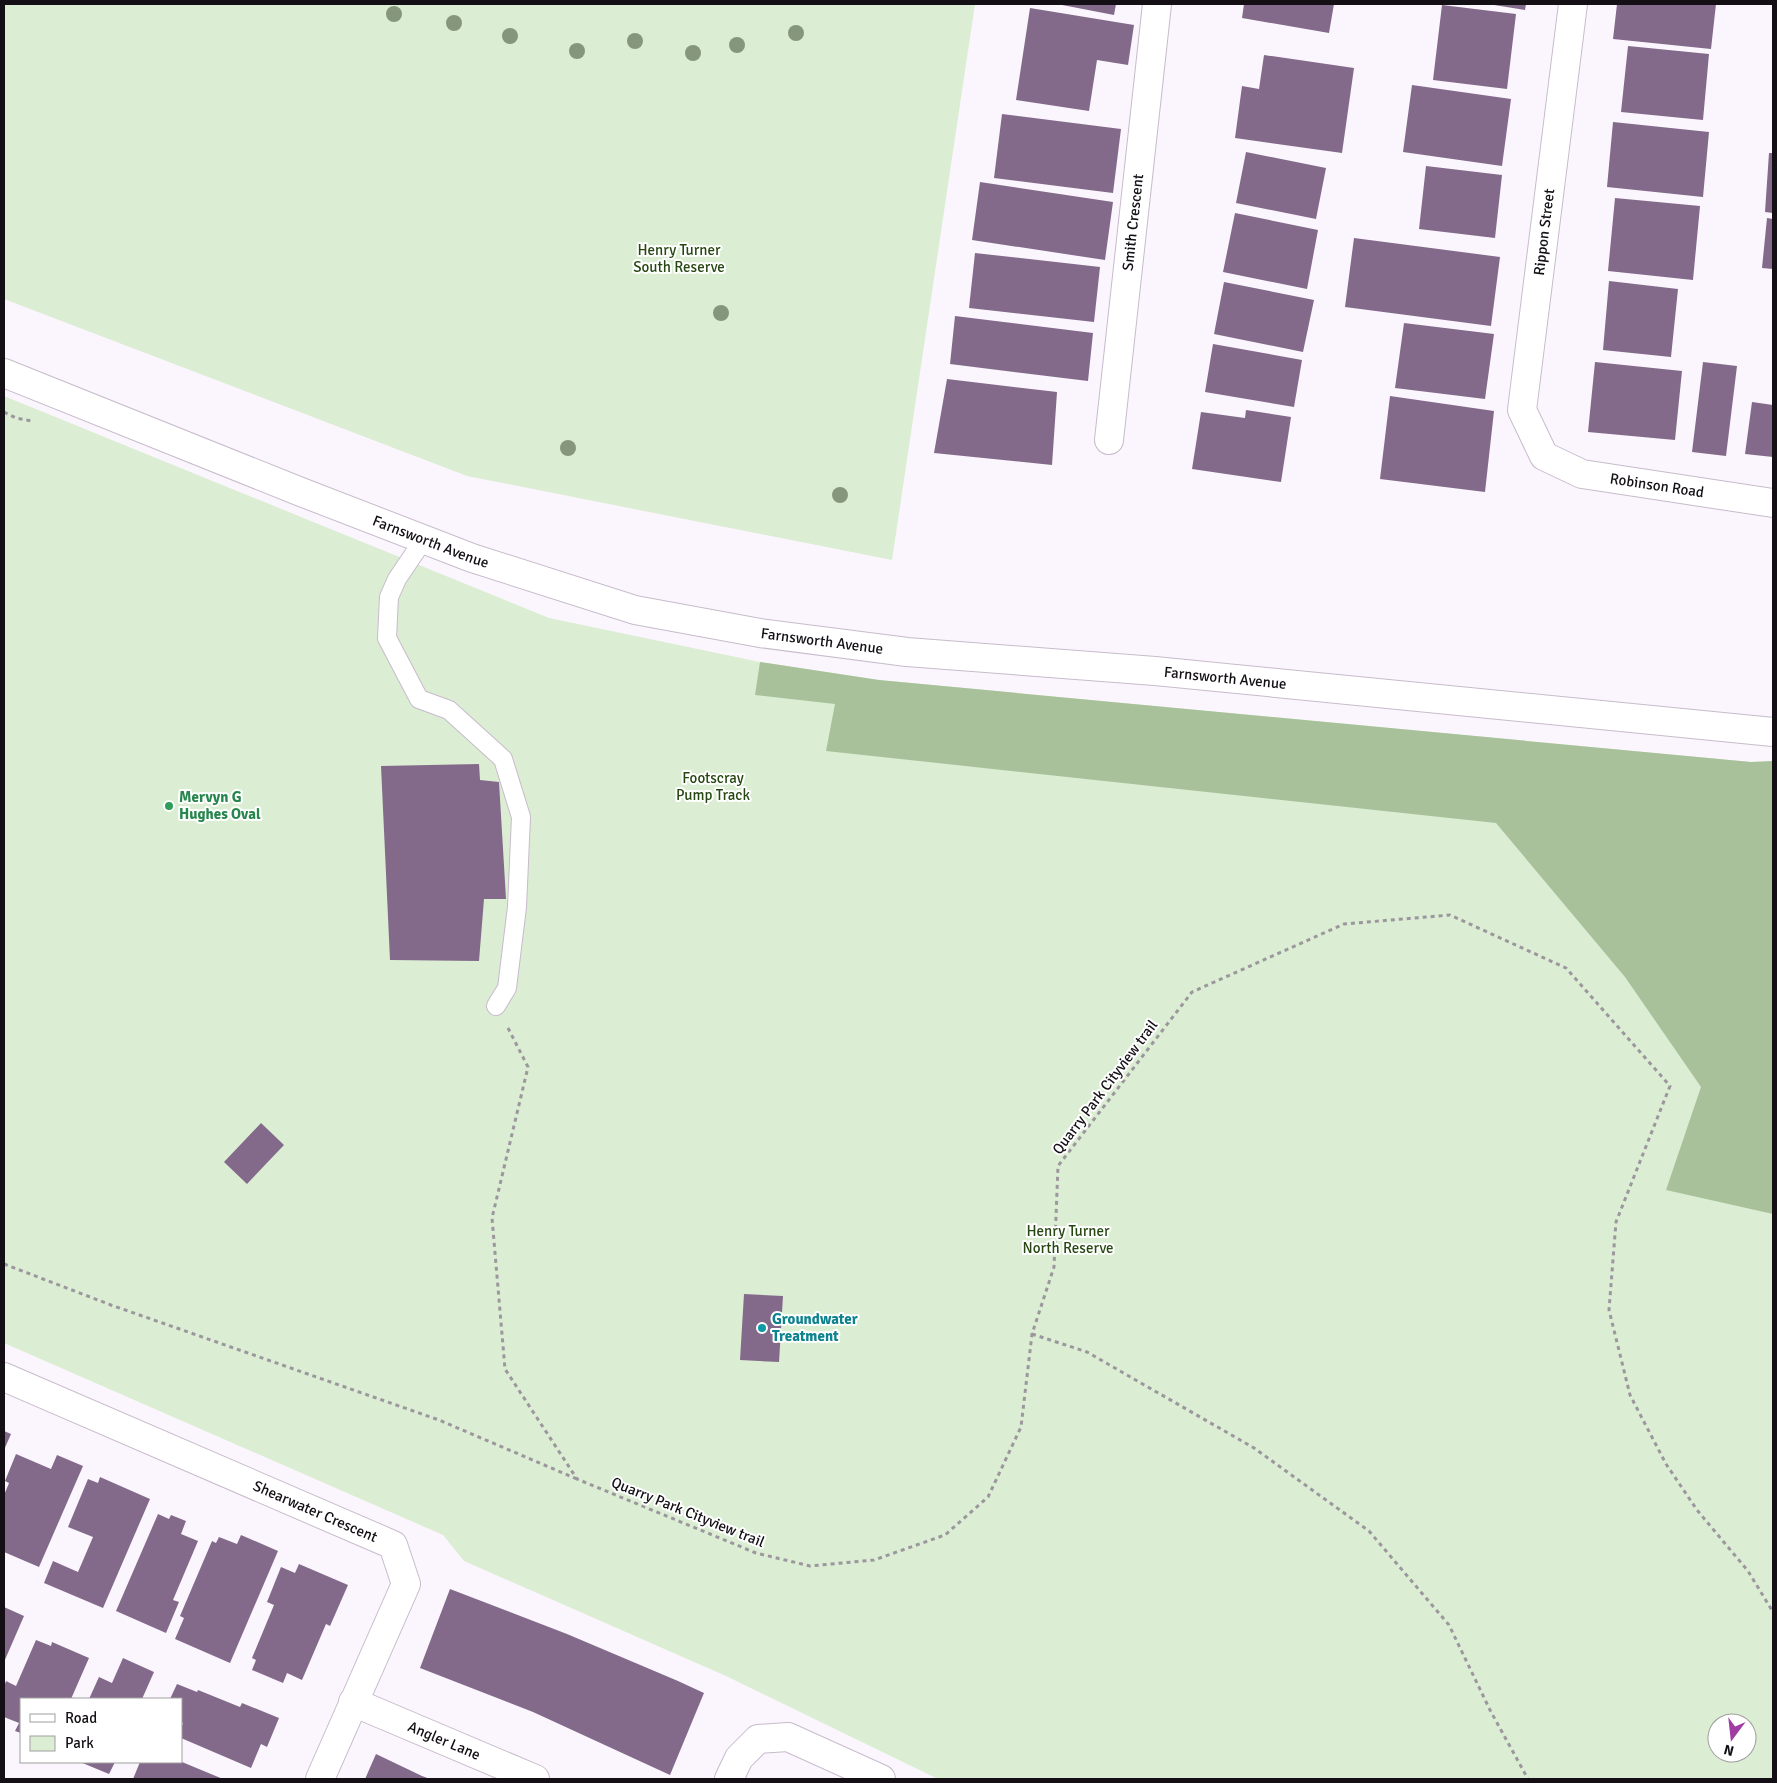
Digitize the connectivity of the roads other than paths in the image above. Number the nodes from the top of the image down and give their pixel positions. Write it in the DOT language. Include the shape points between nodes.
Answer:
graph roads {
  1 [pos="1157,4"];
  2 [pos="1573,4"];
  3 [pos="4,373"];
  4 [pos="1109,440"];
  5 [pos="1544,456"];
  6 [pos="1773,503"];
  7 [pos="424,539"];
  8 [pos="1773,720"];
  9 [pos="1681,722"];
  10 [pos="1773,732"];
  11 [pos="496,1006"];
  12 [pos="4,1377"];
  13 [pos="354,1702"];
  14 [pos="320,1779"];
  15 [pos="535,1779"];
  16 [pos="729,1779"];
  17 [pos="881,1779"];
  1 -- 4 [label="street, Smith Crescent"];
  2 -- 5 [label="street, Rippon Street" via="1522,410"];
  3 -- 7 [label="street, Farnsworth Avenue"];
  5 -- 6 [label="street, Robinson Road" via="1582,474"];
  7 -- 9 [label="street, Farnsworth Avenue" via="472,558 636,610 760,634 907,652 1154,671"];
  7 -- 11 [label="lane" via="389,597 387,638 419,699 449,710 503,759 521,817 517,907 507,988"];
  8 -- 9 [label="street, Farnsworth Avenue"];
  9 -- 10 [label="street, Farnsworth Avenue"];
  12 -- 13 [label="street, Shearwater Crescent" via="393,1545 406,1584"];
  13 -- 14 [label="street, Shearwater Crescent"];
  13 -- 15 [label="street, Angler Lane"];
  16 -- 17 [label="street" via="739,1758 758,1739 788,1737"];
}
